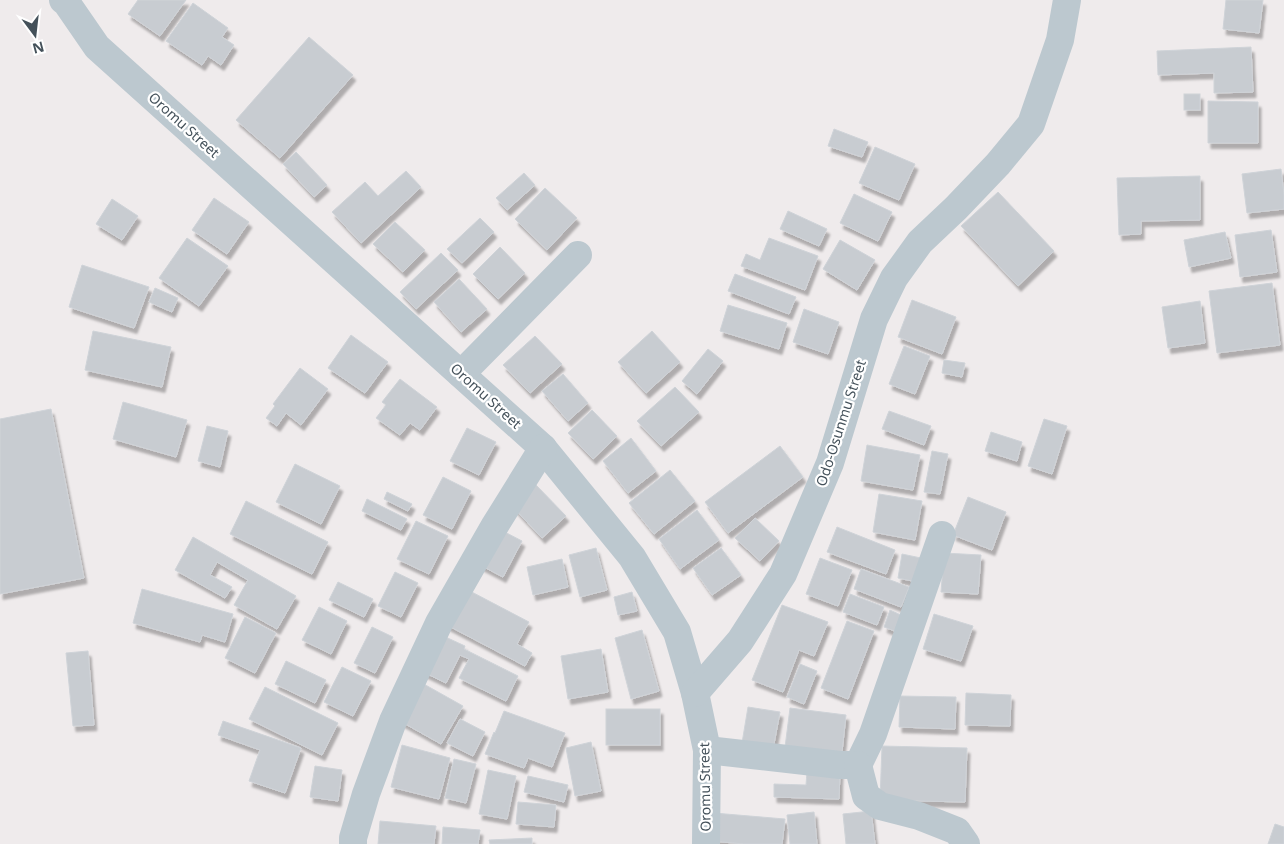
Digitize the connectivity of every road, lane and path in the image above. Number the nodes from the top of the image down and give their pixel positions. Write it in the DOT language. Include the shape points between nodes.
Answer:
graph roads {
  1 [pos="1067,0"];
  2 [pos="64,1"];
  3 [pos="578,255"];
  4 [pos="461,374"];
  5 [pos="543,448"];
  6 [pos="942,535"];
  7 [pos="695,693"];
  8 [pos="707,750"];
  9 [pos="858,765"];
  10 [pos="353,844"];
  11 [pos="706,844"];
  12 [pos="966,844"];
  1 -- 7 [label="street, Odo-Osunmu Street" via="1060,40 1031,124 998,164 920,242 894,278 874,319 830,463 783,574 740,641"];
  2 -- 4 [label="street, Oromu Street" via="97,47"];
  3 -- 4 [label="street"];
  4 -- 5 [label="street, Oromu Street"];
  5 -- 7 [label="street, Oromu Street" via="632,557 677,632"];
  5 -- 10 [label="street" via="439,623 393,721 366,794"];
  6 -- 9 [label="street" via="873,734"];
  7 -- 8 [label="street, Oromu Street"];
  8 -- 9 [label="street"];
  8 -- 11 [label="street, Oromu Street"];
  9 -- 12 [label="street" via="866,796 880,806 919,816 957,832"];
}
